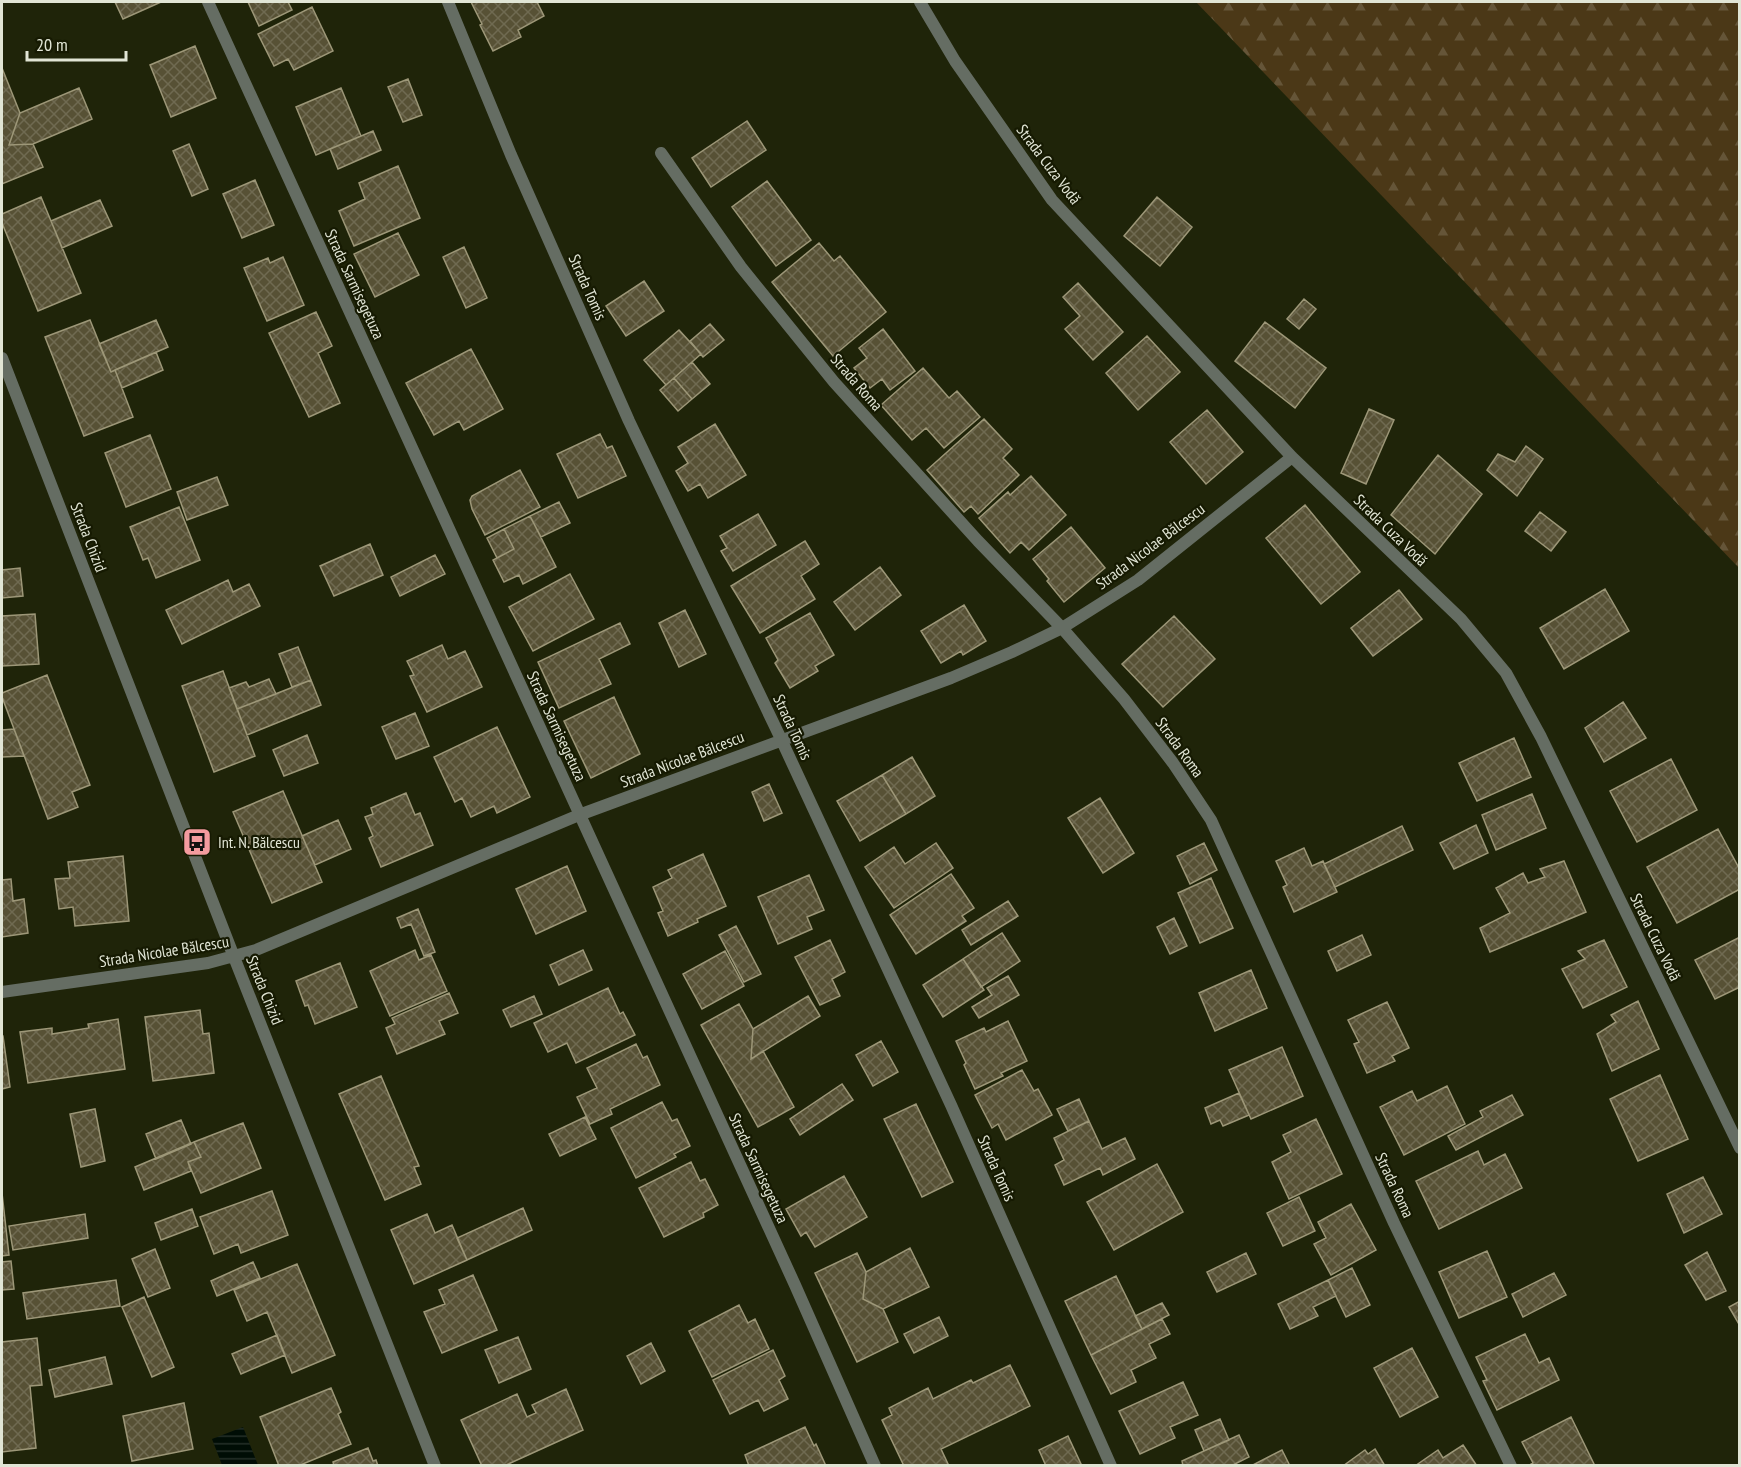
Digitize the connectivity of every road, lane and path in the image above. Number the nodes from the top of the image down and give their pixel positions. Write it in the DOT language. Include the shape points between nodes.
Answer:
graph roads {
  1 [pos="208,2"];
  2 [pos="448,2"];
  3 [pos="920,2"];
  4 [pos="661,153"];
  5 [pos="2,357"];
  6 [pos="1292,457"];
  7 [pos="1062,628"];
  8 [pos="781,739"];
  9 [pos="579,815"];
  10 [pos="234,957"];
  11 [pos="2,992"];
  12 [pos="1740,1148"];
  13 [pos="435,1466"];
  14 [pos="875,1466"];
  15 [pos="1111,1466"];
  16 [pos="1511,1466"];
  1 -- 9 [label="street, Strada Sarmisegetuza"];
  2 -- 8 [label="street, Strada Tomis" via="629,421"];
  3 -- 6 [label="street, Strada Cuza Vodă" via="955,61 1052,200"];
  4 -- 7 [label="street, Strada Roma" via="741,267 834,382"];
  5 -- 10 [label="street, Strada Chizid"];
  6 -- 7 [label="street, Strada Nicolae Bălcescu" via="1138,580"];
  6 -- 12 [label="street, Strada Cuza Vodă" via="1461,619 1506,673 1541,737"];
  7 -- 8 [label="street, Strada Nicolae Bălcescu" via="951,678"];
  7 -- 16 [label="street, Strada Roma" via="1131,708 1211,820 1394,1223"];
  8 -- 9 [label="street, Strada Nicolae Bălcescu"];
  8 -- 15 [label="street, Strada Tomis" via="951,1105"];
  9 -- 10 [label="street, Strada Nicolae Bălcescu"];
  9 -- 14 [label="street, Strada Sarmisegetuza"];
  10 -- 11 [label="street, Strada Nicolae Bălcescu"];
  10 -- 13 [label="street, Strada Chizid"];
}
